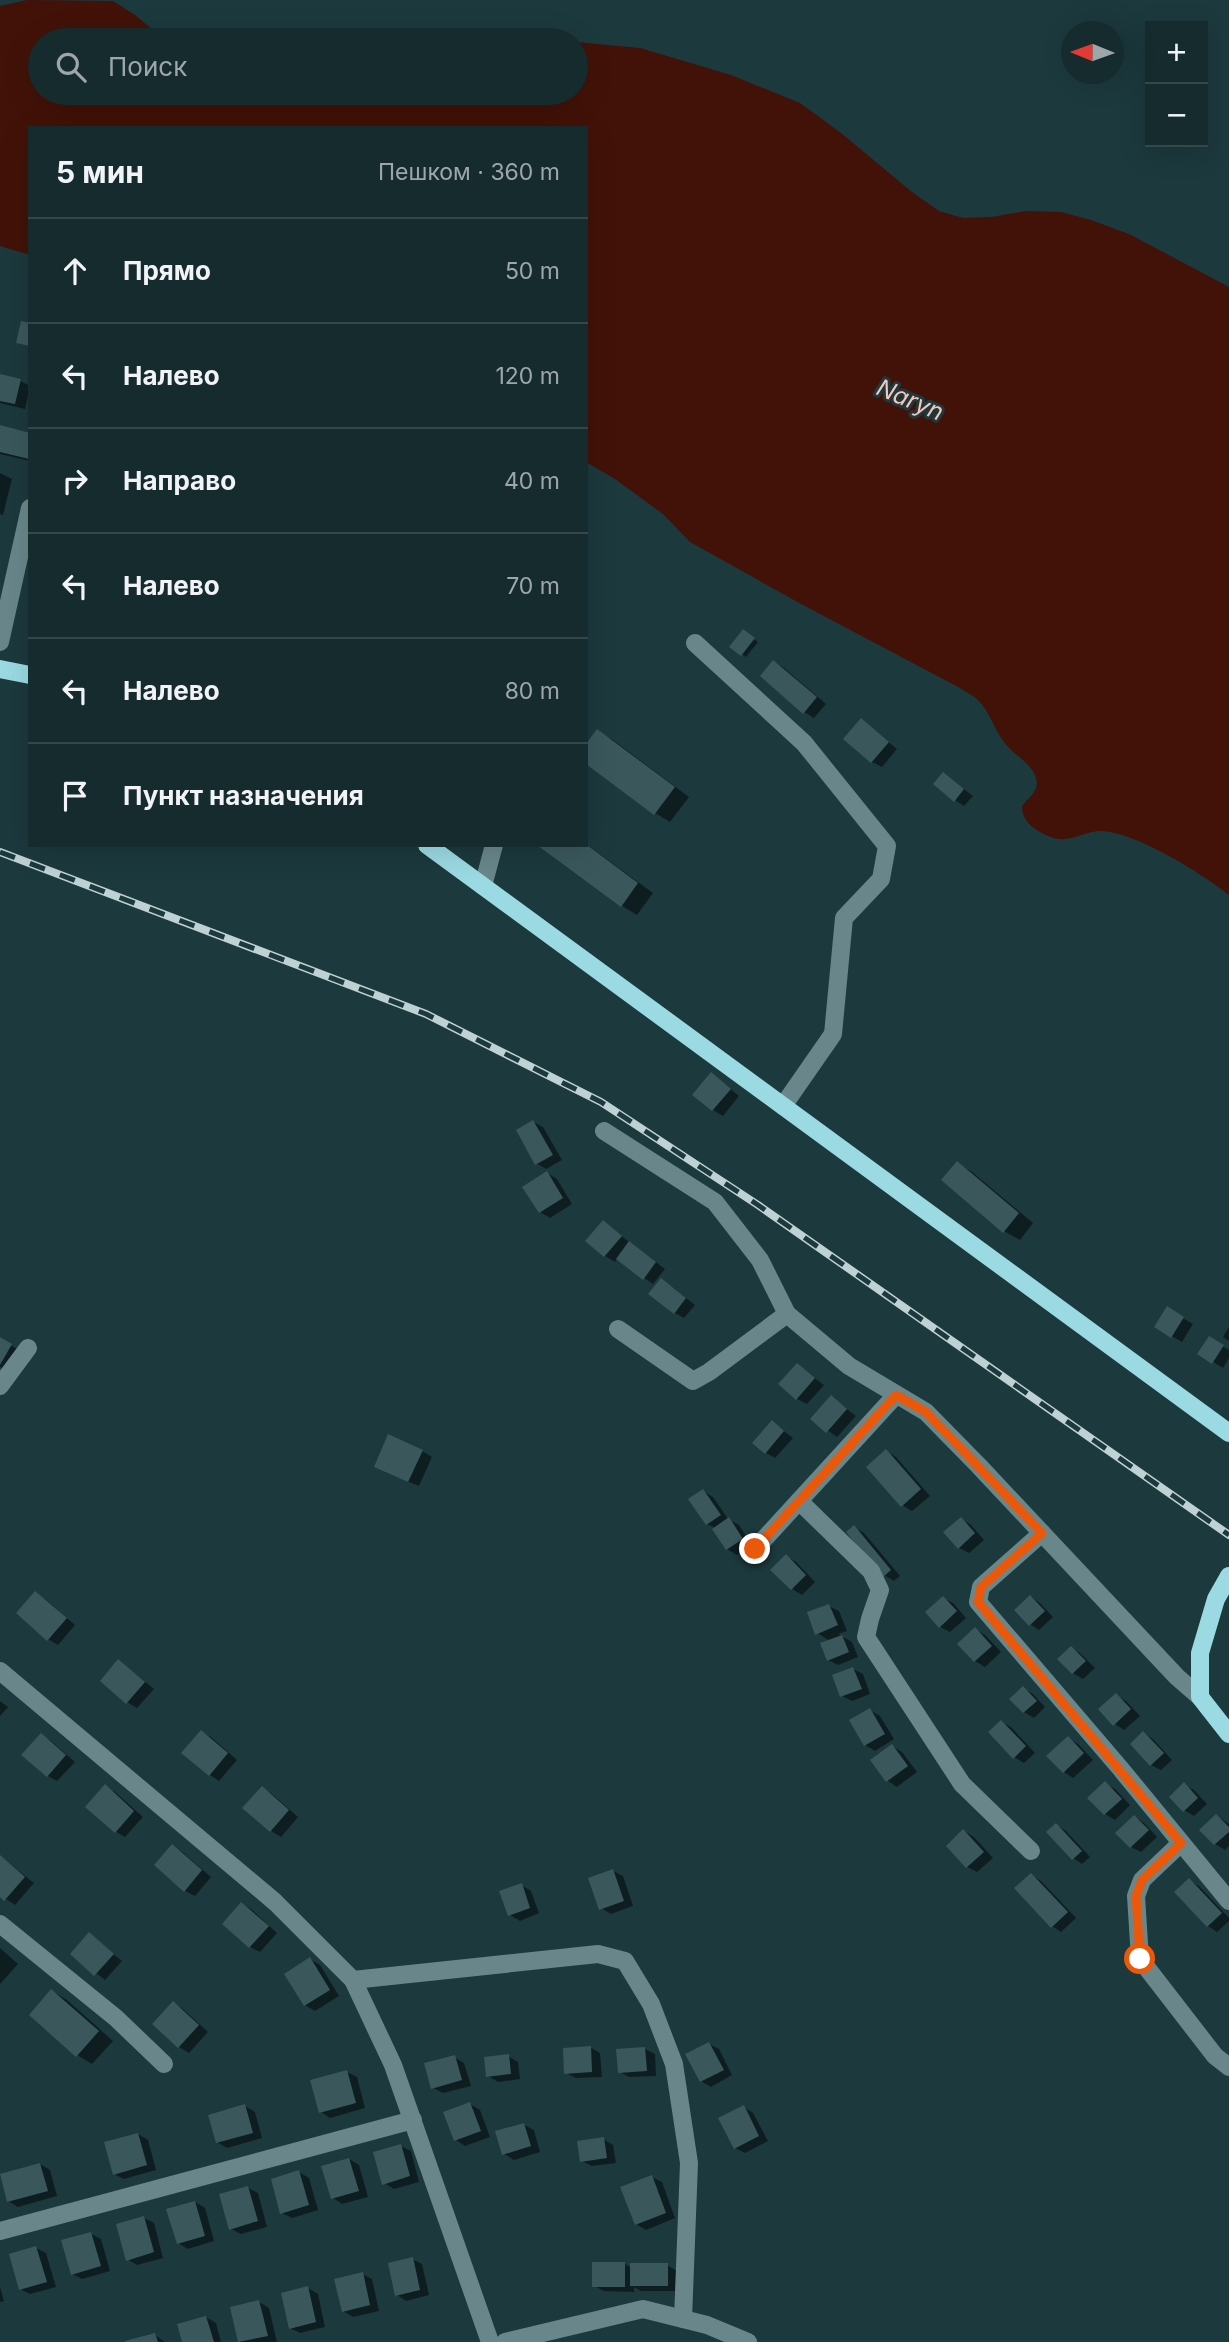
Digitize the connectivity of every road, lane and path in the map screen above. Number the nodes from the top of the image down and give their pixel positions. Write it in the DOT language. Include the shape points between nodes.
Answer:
graph roads {
  1 [pos="28,517"];
  2 [pos="0,642"];
  3 [pos="695,643"];
  4 [pos="0,669"];
  5 [pos="28,676"];
  6 [pos="430,847"];
  7 [pos="493,847"];
  8 [pos="483,886"];
  9 [pos="783,1106"];
  10 [pos="604,1131"];
  11 [pos="787,1314"];
  12 [pos="618,1329"];
  13 [pos="28,1348"];
  14 [pos="0,1386"];
  15 [pos="896,1395"];
  16 [pos="1229,1433"];
  17 [pos="799,1501"];
  18 [pos="1042,1533"];
  19 [pos="755,1549"];
  20 [pos="1229,1576"];
  21 [pos="0,1671"];
  22 [pos="1200,1697"];
  23 [pos="1229,1734"];
  24 [pos="1181,1843"];
  25 [pos="1031,1851"];
  26 [pos="1229,1901"];
  27 [pos="0,1924"];
  28 [pos="353,1980"];
  29 [pos="164,2064"];
  30 [pos="1229,2067"];
  31 [pos="412,2120"];
  32 [pos="0,2231"];
  33 [pos="683,2319"];
  34 [pos="490,2342"];
  35 [pos="505,2342"];
  36 [pos="748,2342"];
  1 -- 2 [label="street"];
  3 -- 9 [label="street" via="804,743 887,846 881,879 844,918 833,1034"];
  4 -- 5 [label="main road"];
  6 -- 8 [label="main road"];
  7 -- 8 [label="street"];
  8 -- 9 [label="main road"];
  9 -- 16 [label="main road"];
  10 -- 11 [label="street" via="715,1202 760,1260"];
  11 -- 12 [label="street" via="693,1381"];
  11 -- 15 [label="street" via="849,1366"];
  13 -- 14 [label="street"];
  15 -- 17 [label="street"];
  15 -- 18 [label="street" via="926,1412"];
  17 -- 19 [label="street"];
  17 -- 25 [label="street" via="872,1571 880,1590 866,1637 962,1784"];
  18 -- 22 [label="street"];
  18 -- 24 [label="street" via="981,1587 978,1602"];
  20 -- 22 [label="main road" via="1216,1600 1200,1653"];
  21 -- 28 [label="street" via="275,1902"];
  22 -- 23 [label="main road"];
  24 -- 26 [label="street"];
  24 -- 30 [label="street" via="1142,1880 1136,1896 1140,1959 1215,2056"];
  27 -- 29 [label="street" via="116,2018"];
  28 -- 31 [label="street" via="393,2064"];
  28 -- 33 [label="street" via="598,1954 625,1961 651,2004 674,2064 689,2163"];
  31 -- 32 [label="street"];
  31 -- 34 [label="street"];
  33 -- 35 [label="street" via="643,2309"];
  33 -- 36 [label="street"];
}
